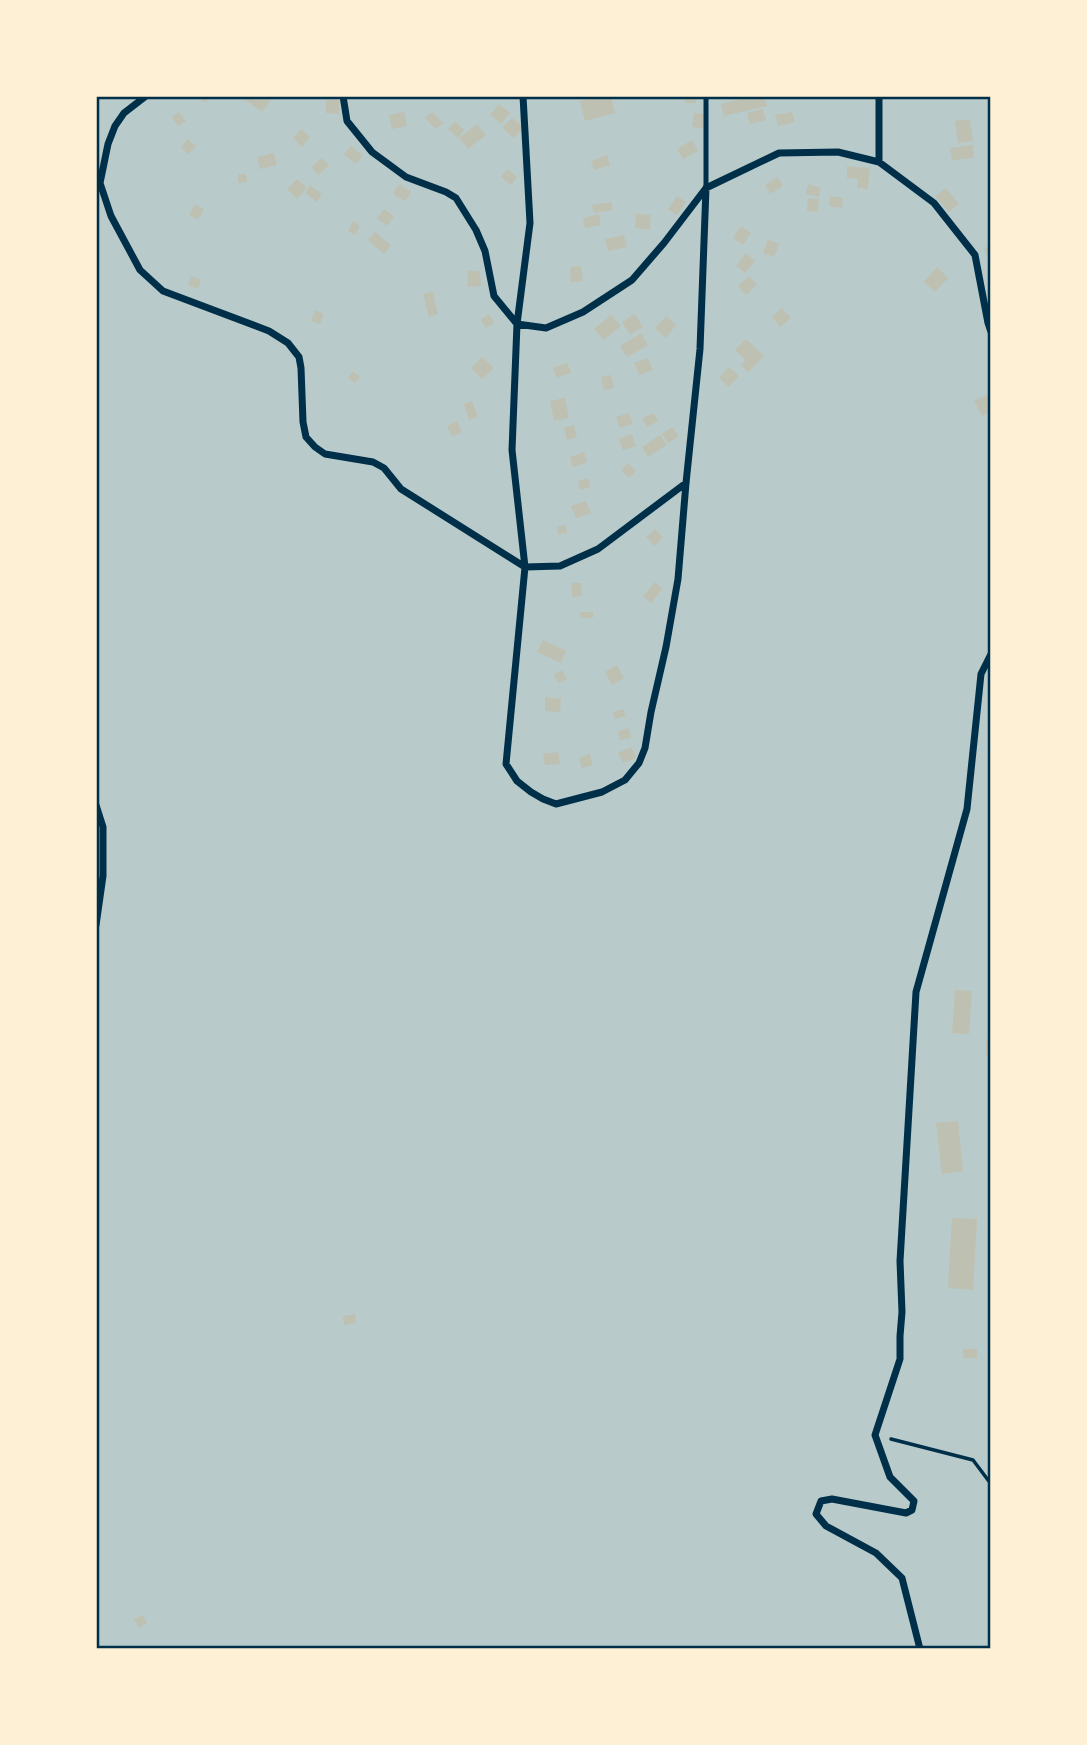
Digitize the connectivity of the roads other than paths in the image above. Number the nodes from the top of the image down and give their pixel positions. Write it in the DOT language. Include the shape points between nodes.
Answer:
graph roads {
  1 [pos="146,96"];
  2 [pos="343,96"];
  3 [pos="523,96"];
  4 [pos="706,96"];
  5 [pos="879,96"];
  6 [pos="879,162"];
  7 [pos="706,188"];
  8 [pos="517,324"];
  9 [pos="991,332"];
  10 [pos="686,483"];
  11 [pos="526,566"];
  12 [pos="991,654"];
  13 [pos="96,805"];
  14 [pos="96,925"];
  15 [pos="920,1649"];
  1 -- 11 [label="street" via="115,126 100,183 111,216 140,270 163,291 269,331 288,343 299,357 303,422 306,437 315,447 325,454 384,468 401,489"];
  2 -- 8 [label="street" via="347,121 372,152 407,177 456,198 485,251 494,296"];
  3 -- 8 [label="street" via="530,223"];
  4 -- 7 [label="lane"];
  5 -- 6 [label="street"];
  6 -- 7 [label="street" via="838,152 779,153"];
  6 -- 9 [label="street" via="934,203 975,255"];
  7 -- 8 [label="street" via="632,280 583,312 546,328"];
  7 -- 10 [label="street" via="700,349"];
  8 -- 11 [label="street" via="512,450"];
  10 -- 11 [label="street" via="598,549 560,566"];
  10 -- 11 [label="street" via="678,579 639,763 625,780 602,792 556,804 517,781 506,764"];
  12 -- 15 [label="street" via="981,674 967,808 916,992 900,1261 900,1359 875,1435 890,1477 914,1501 906,1513 832,1499 821,1501 816,1514 826,1526 876,1553 902,1578"];
  13 -- 14 [label="street" via="103,827"];
}
